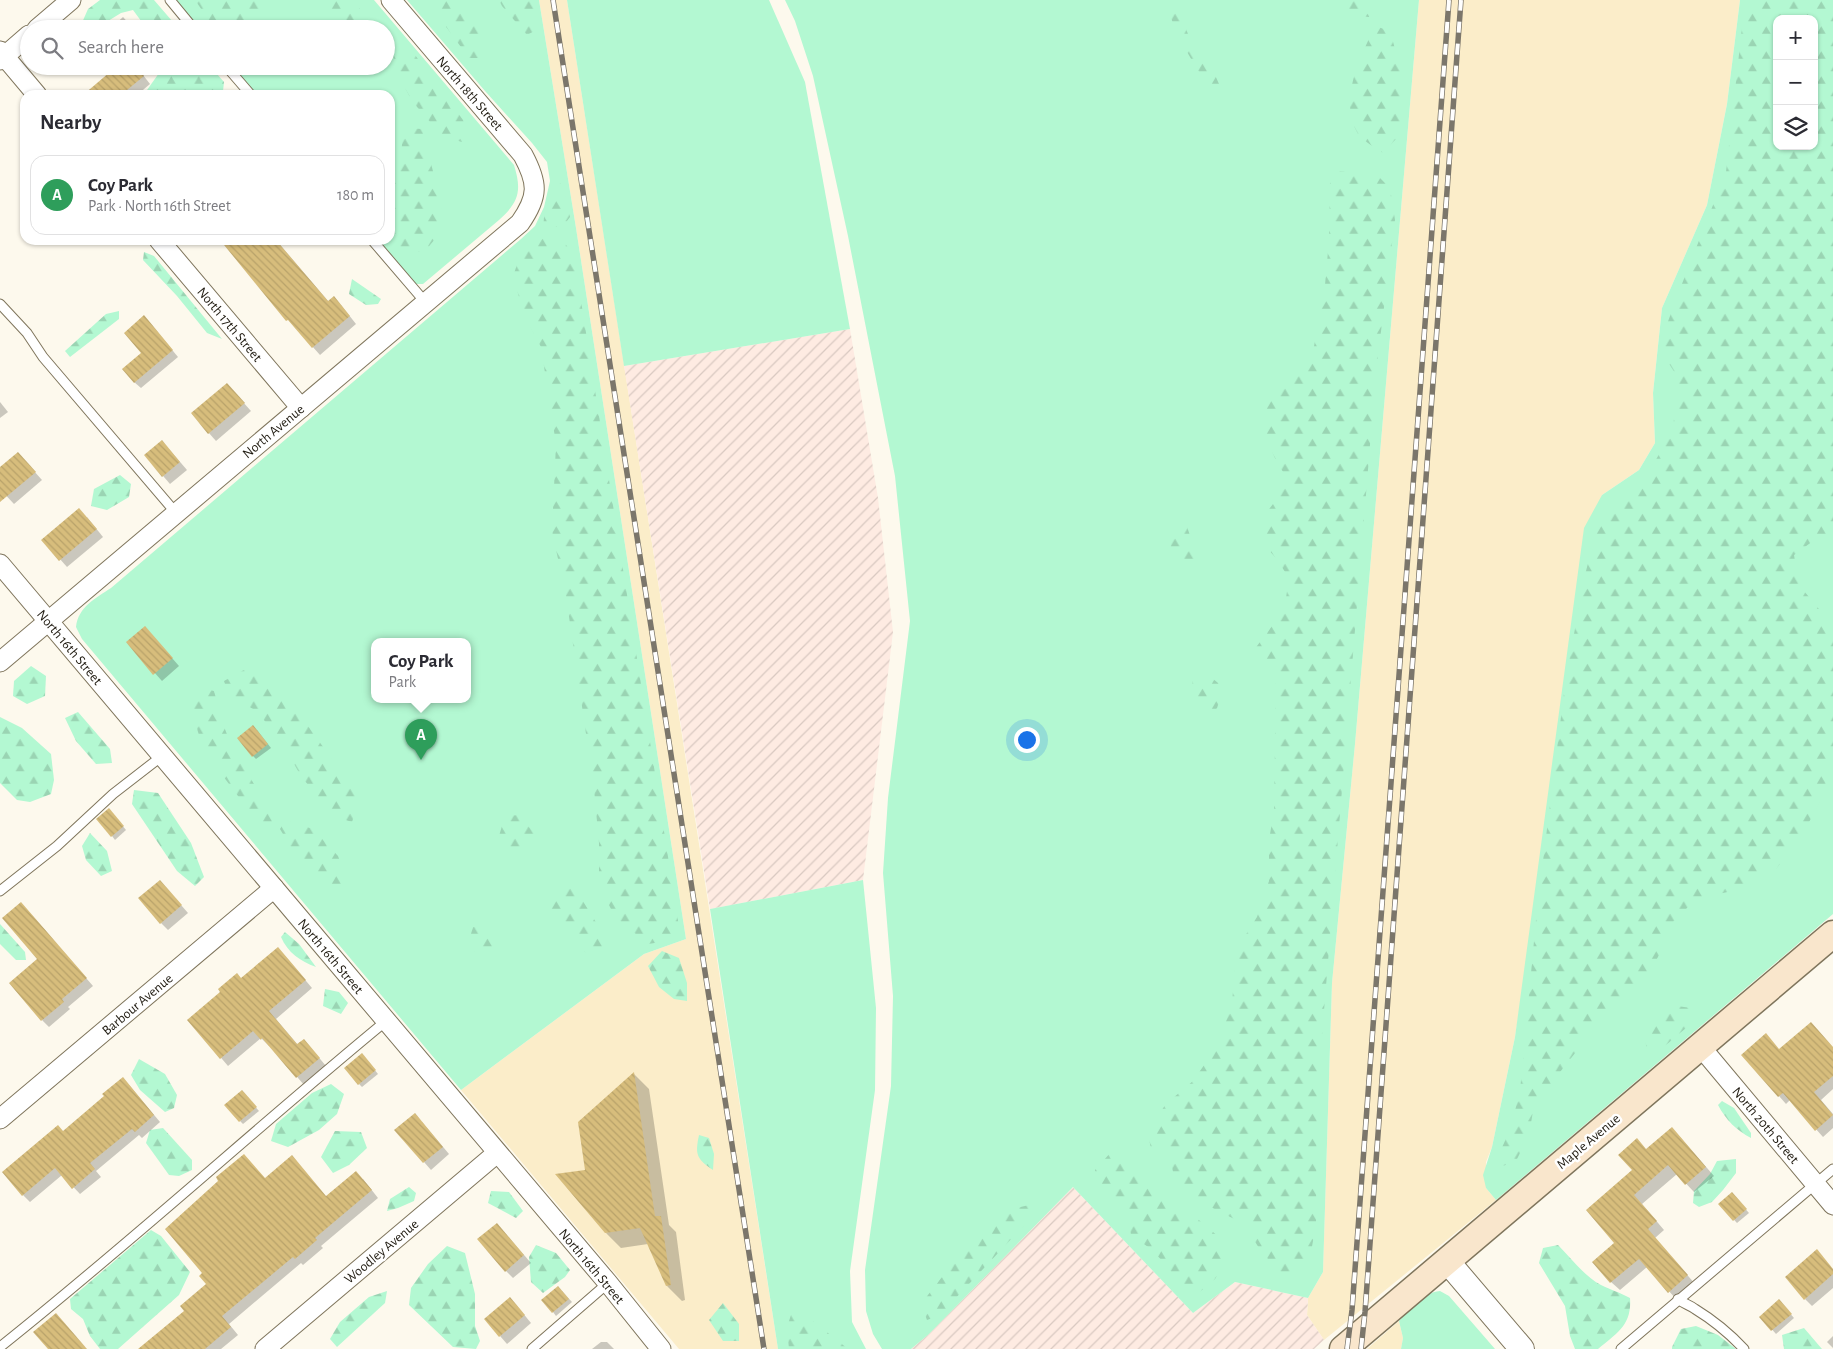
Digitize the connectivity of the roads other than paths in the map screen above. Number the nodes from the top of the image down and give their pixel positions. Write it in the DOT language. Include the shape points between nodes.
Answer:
graph roads {
  1 [pos="71,0"];
  2 [pos="170,0"];
  3 [pos="391,0"];
  4 [pos="48,20"];
  5 [pos="187,20"];
  6 [pos="20,42"];
  7 [pos="1,56"];
  8 [pos="234,75"];
  9 [pos="32,90"];
  10 [pos="247,90"];
  11 [pos="535,192"];
  12 [pos="163,245"];
  13 [pos="376,245"];
  14 [pos="426,303"];
  15 [pos="0,304"];
  16 [pos="301,408"];
  17 [pos="176,513"];
  18 [pos="0,564"];
  19 [pos="48,621"];
  20 [pos="0,662"];
  21 [pos="162,756"];
  22 [pos="274,888"];
  23 [pos="0,891"];
  24 [pos="1833,934"];
  25 [pos="386,1021"];
  26 [pos="1700,1046"];
  27 [pos="0,1119"];
  28 [pos="497,1153"];
  29 [pos="1833,1169"];
  30 [pos="1816,1184"];
  31 [pos="1833,1204"];
  32 [pos="1447,1261"];
  33 [pos="608,1283"];
  34 [pos="1678,1300"];
  35 [pos="0,1346"];
  36 [pos="266,1349"];
  37 [pos="532,1349"];
  38 [pos="661,1349"];
  39 [pos="1343,1349"];
  40 [pos="1522,1349"];
  41 [pos="1621,1349"];
  42 [pos="1744,1349"];
  1 -- 4 [label="street"];
  2 -- 5 [label="lane"];
  3 -- 11 [label="street, North 18th Street" via="523,155 532,172"];
  6 -- 7 [label="street"];
  7 -- 9 [label="street"];
  8 -- 10 [label="lane"];
  11 -- 14 [label="street, North Avenue" via="530,209 520,223"];
  12 -- 16 [label="street, North 17th Street"];
  13 -- 14 [label="lane"];
  14 -- 16 [label="street, North Avenue"];
  15 -- 17 [label="lane"];
  16 -- 17 [label="street, North Avenue"];
  17 -- 19 [label="street, North Avenue"];
  18 -- 19 [label="street, North 16th Street"];
  19 -- 20 [label="street, North Avenue"];
  19 -- 21 [label="street, North 16th Street"];
  21 -- 22 [label="street, North 16th Street"];
  21 -- 23 [label="lane"];
  22 -- 25 [label="street, North 16th Street"];
  22 -- 27 [label="street, Barbour Avenue"];
  24 -- 26 [label="main road, Maple Avenue"];
  25 -- 28 [label="street, North 16th Street"];
  25 -- 35 [label="lane"];
  26 -- 30 [label="street, North 20th Street"];
  26 -- 32 [label="main road, Maple Avenue"];
  28 -- 33 [label="street, North 16th Street"];
  28 -- 36 [label="street, Woodley Avenue"];
  29 -- 30 [label="lane"];
  30 -- 31 [label="street, North 20th Street"];
  30 -- 34 [label="lane"];
  32 -- 39 [label="main road, Maple Avenue"];
  32 -- 40 [label="street"];
  33 -- 37 [label="lane"];
  33 -- 38 [label="street, North 16th Street"];
  34 -- 41 [label="lane"];
  34 -- 42 [label="lane" via="1731,1335"];
}
